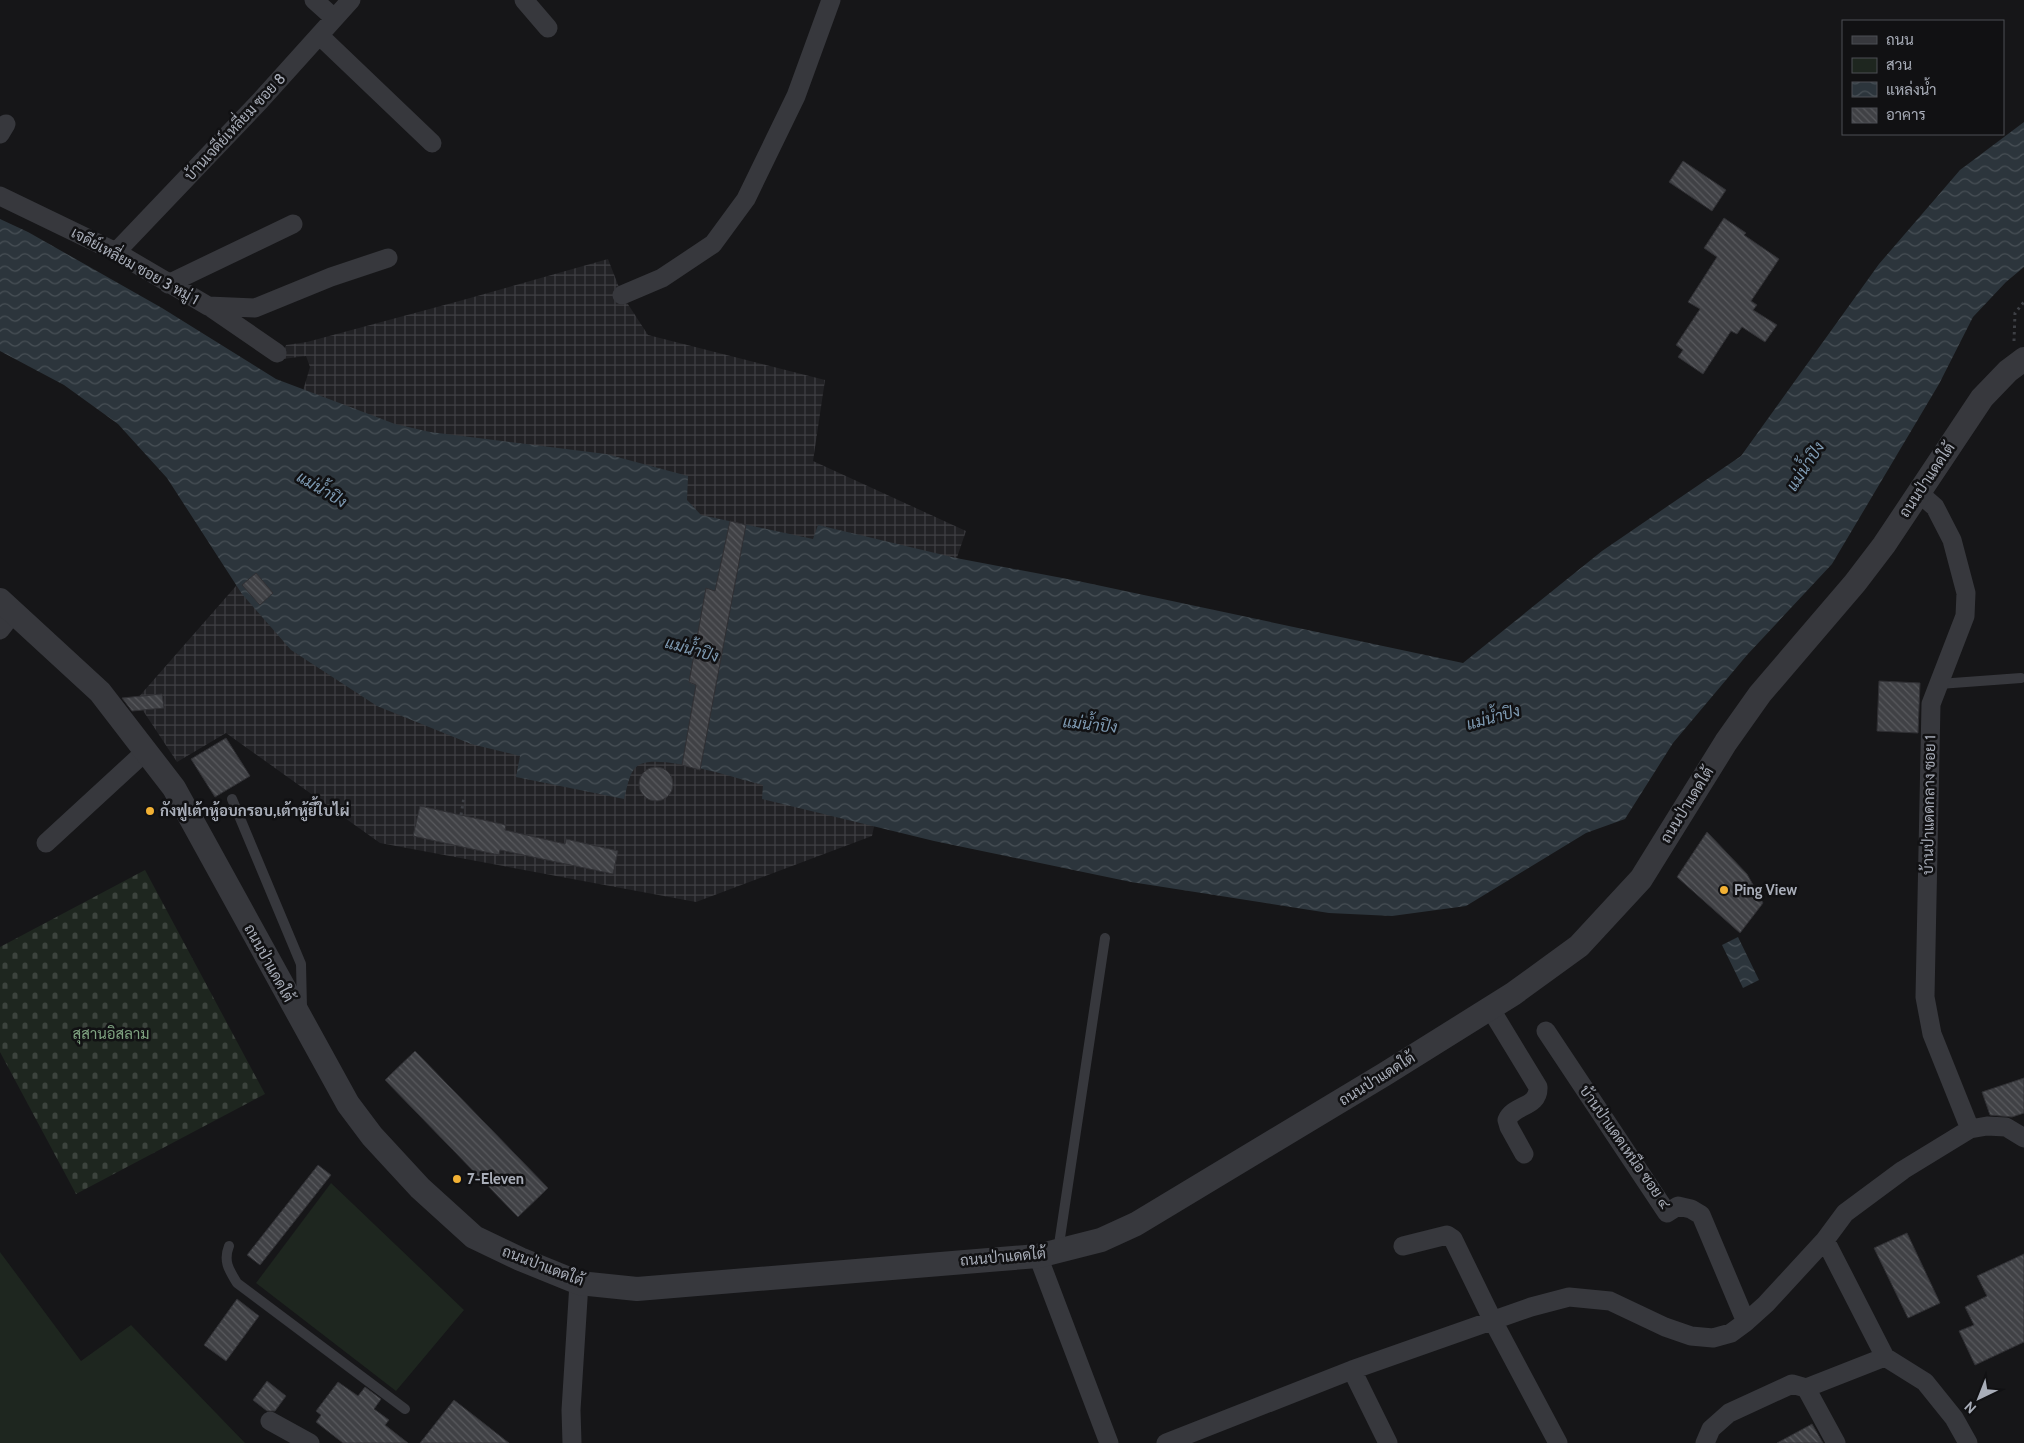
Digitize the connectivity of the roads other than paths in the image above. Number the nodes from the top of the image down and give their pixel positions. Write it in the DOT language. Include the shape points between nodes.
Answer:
graph roads {
  1 [pos="314,0"];
  2 [pos="351,0"];
  3 [pos="524,0"];
  4 [pos="830,0"];
  5 [pos="334,18"];
  6 [pos="548,28"];
  7 [pos="320,36"];
  8 [pos="432,144"];
  9 [pos="0,196"];
  10 [pos="293,224"];
  11 [pos="116,252"];
  12 [pos="388,258"];
  13 [pos="168,284"];
  14 [pos="622,295"];
  15 [pos="208,306"];
  16 [pos="2019,351"];
  17 [pos="277,353"];
  18 [pos="1918,493"];
  19 [pos="5,614"];
  20 [pos="2021,678"];
  21 [pos="1938,684"];
  22 [pos="146,751"];
  23 [pos="232,799"];
  24 [pos="46,843"];
  25 [pos="1105,938"];
  26 [pos="1490,1008"];
  27 [pos="302,1024"];
  28 [pos="1546,1031"];
  29 [pos="1970,1129"];
  30 [pos="2024,1138"];
  31 [pos="1524,1154"];
  32 [pos="1825,1240"];
  33 [pos="229,1246"];
  34 [pos="1403,1246"];
  35 [pos="1048,1254"];
  36 [pos="579,1283"];
  37 [pos="1493,1321"];
  38 [pos="1746,1322"];
  39 [pos="1885,1357"];
  40 [pos="1352,1370"];
  41 [pos="1799,1386"];
  42 [pos="405,1409"];
  43 [pos="270,1421"];
  44 [pos="310,1443"];
  45 [pos="572,1443"];
  46 [pos="1109,1443"];
  47 [pos="1166,1443"];
  48 [pos="1388,1443"];
  49 [pos="1558,1443"];
  50 [pos="1705,1443"];
  51 [pos="1836,1443"];
  52 [pos="1968,1443"];
  1 -- 5 [label="street"];
  2 -- 5 [label="street, บ้านเจดีย์เหลี่ยม ซอย 8"];
  3 -- 6 [label="street"];
  4 -- 14 [label="street" via="796,96 746,199 713,244 662,278"];
  5 -- 7 [label="street, บ้านเจดีย์เหลี่ยม ซอย 8"];
  7 -- 8 [label="street"];
  7 -- 11 [label="street, บ้านเจดีย์เหลี่ยม ซอย 8"];
  9 -- 11 [label="street, เจดีย์เหลี่ยม ซอย 3 หมู่ 1"];
  10 -- 13 [label="street"];
  11 -- 13 [label="street, เจดีย์เหลี่ยม ซอย 3 หมู่ 1"];
  12 -- 15 [label="street, เจดีย์เหลี่ยม ซอย 3 หมู่ 1" via="255,308"];
  13 -- 15 [label="street, เจดีย์เหลี่ยม ซอย 3 หมู่ 1"];
  15 -- 17 [label="street"];
  16 -- 18 [label="street, ถนนป่าแดดใต้" via="2008,372 1982,398"];
  18 -- 21 [label="street, บ้านป่าแดดกลาง ซอย 1" via="1935,507 1952,540 1966,592 1965,616"];
  18 -- 26 [label="street, ถนนป่าแดดใต้" via="1855,583 1754,702 1641,879 1579,946"];
  19 -- 22 [label="street, ถนนป่าแดดใต้" via="100,692"];
  20 -- 21 [label="lane"];
  21 -- 29 [label="street, บ้านป่าแดดกลาง ซอย 1" via="1930,704 1925,996 1932,1034"];
  22 -- 24 [label="street"];
  22 -- 27 [label="street, ถนนป่าแดดใต้" via="174,788"];
  23 -- 27 [label="lane" via="301,964"];
  25 -- 35 [label="lane"];
  26 -- 31 [label="street" via="1538,1087 1533,1102 1512,1113 1508,1120"];
  26 -- 35 [label="street, ถนนป่าแดดใต้" via="1136,1224 1101,1240"];
  27 -- 36 [label="street, ถนนป่าแดดใต้" via="348,1104 372,1136 420,1188 474,1237"];
  28 -- 38 [label="street, บ้านป่าแดดเหนือ ซอย ๔" via="1667,1213 1678,1206 1701,1215"];
  29 -- 30 [label="street" via="2006,1127"];
  29 -- 32 [label="street" via="1903,1170 1845,1213"];
  32 -- 38 [label="street"];
  32 -- 39 [label="street"];
  33 -- 42 [label="lane" via="225,1255 236,1283"];
  34 -- 37 [label="street" via="1437,1236 1447,1235 1453,1239"];
  35 -- 36 [label="street, ถนนป่าแดดใต้" via="637,1289"];
  35 -- 46 [label="street"];
  36 -- 45 [label="street"];
  37 -- 38 [label="street" via="1569,1297 1610,1301 1691,1336 1713,1338 1731,1333"];
  37 -- 40 [label="street"];
  37 -- 49 [label="street"];
  39 -- 41 [label="street"];
  39 -- 52 [label="street" via="1925,1382 1954,1418"];
  40 -- 47 [label="street"];
  40 -- 48 [label="street"];
  41 -- 50 [label="street" via="1729,1413 1711,1428"];
  41 -- 51 [label="street"];
  43 -- 44 [label="street"];
}
